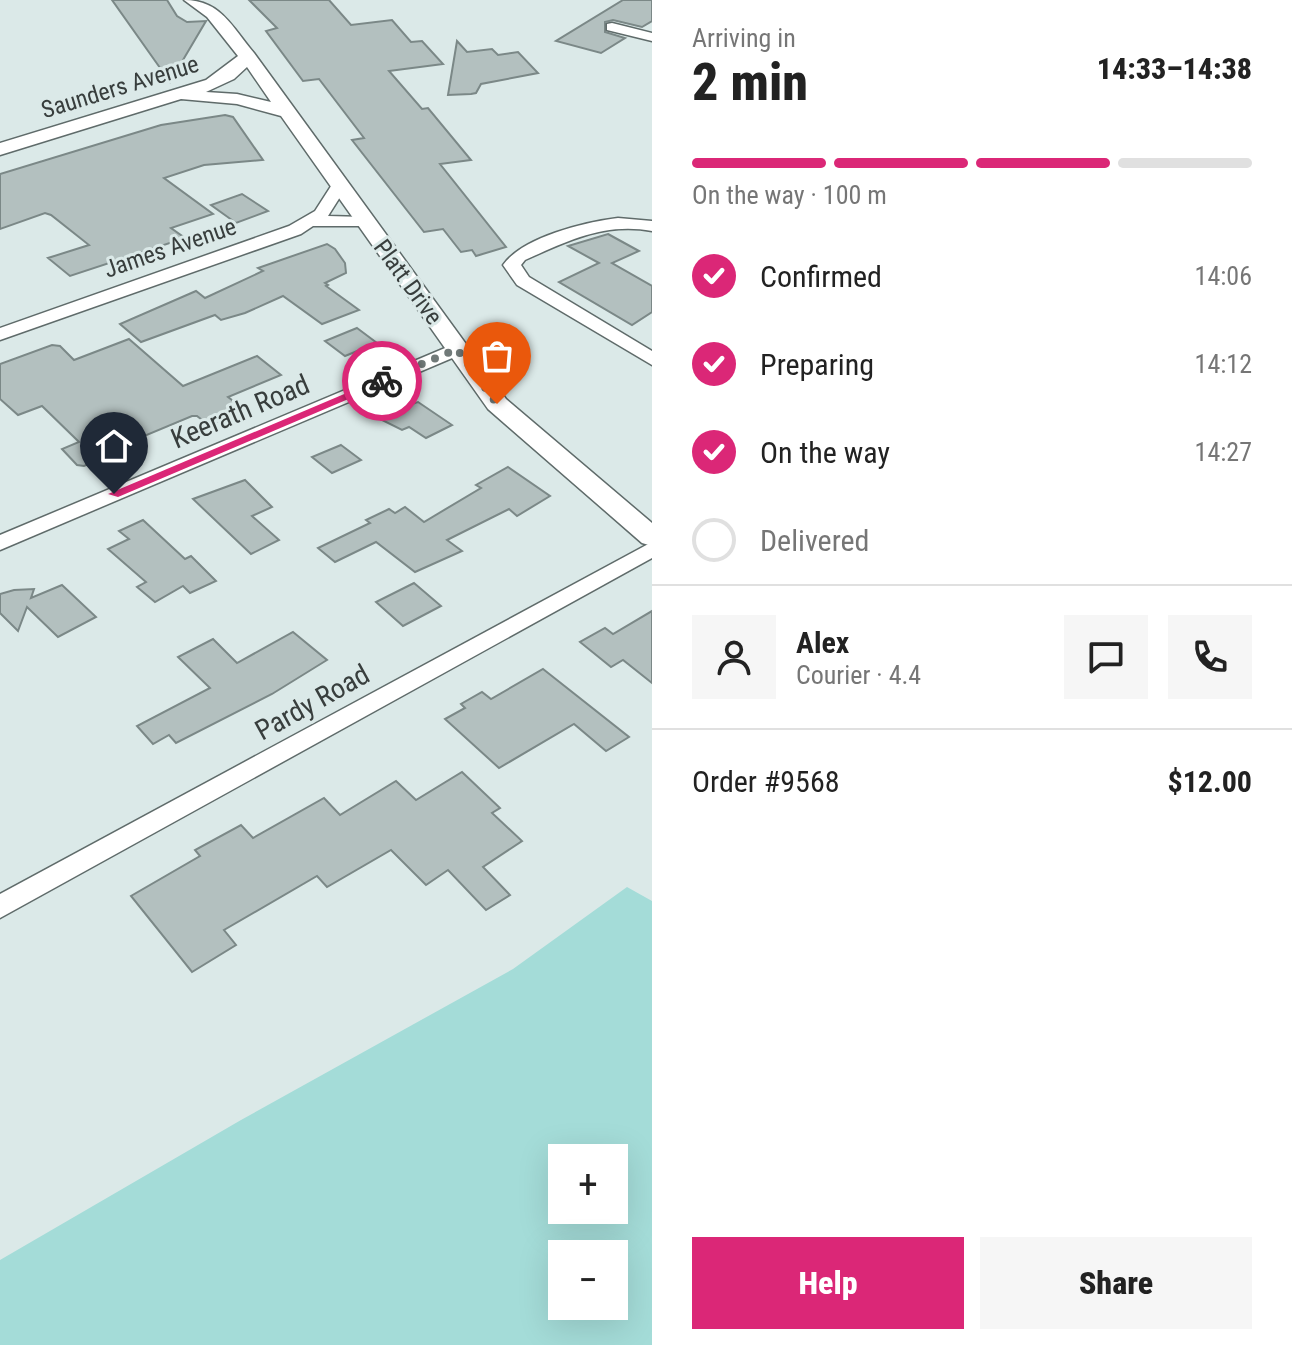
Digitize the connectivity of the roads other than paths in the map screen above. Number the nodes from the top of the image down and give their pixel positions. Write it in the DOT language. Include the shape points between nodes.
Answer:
graph roads {
  1 [pos="192,0"];
  2 [pos="612,27"];
  3 [pos="652,37"];
  4 [pos="248,57"];
  5 [pos="178,96"];
  6 [pos="287,112"];
  7 [pos="0,149"];
  8 [pos="339,186"];
  9 [pos="313,221"];
  10 [pos="364,222"];
  11 [pos="652,226"];
  12 [pos="0,334"];
  13 [pos="457,349"];
  14 [pos="652,359"];
  15 [pos="652,537"];
  16 [pos="0,543"];
  17 [pos="652,549"];
  18 [pos="0,907"];
  1 -- 4 [label="street, Platt Drive" via="213,14"];
  2 -- 3 [label="street"];
  4 -- 5 [label="street, Saunders Avenue" via="228,75"];
  4 -- 6 [label="street, Platt Drive"];
  5 -- 6 [label="street" via="237,99"];
  5 -- 7 [label="street, Saunders Avenue"];
  6 -- 8 [label="street, Platt Drive"];
  8 -- 9 [label="street"];
  8 -- 10 [label="street, Platt Drive"];
  9 -- 10 [label="street"];
  9 -- 12 [label="street, James Avenue"];
  10 -- 13 [label="street, Platt Drive"];
  11 -- 14 [label="street" via="607,222 519,256 512,265 523,281"];
  13 -- 15 [label="street, Platt Drive" via="497,404"];
  13 -- 16 [label="street, Keerath Road"];
  17 -- 18 [label="street, Pardy Road"];
}
